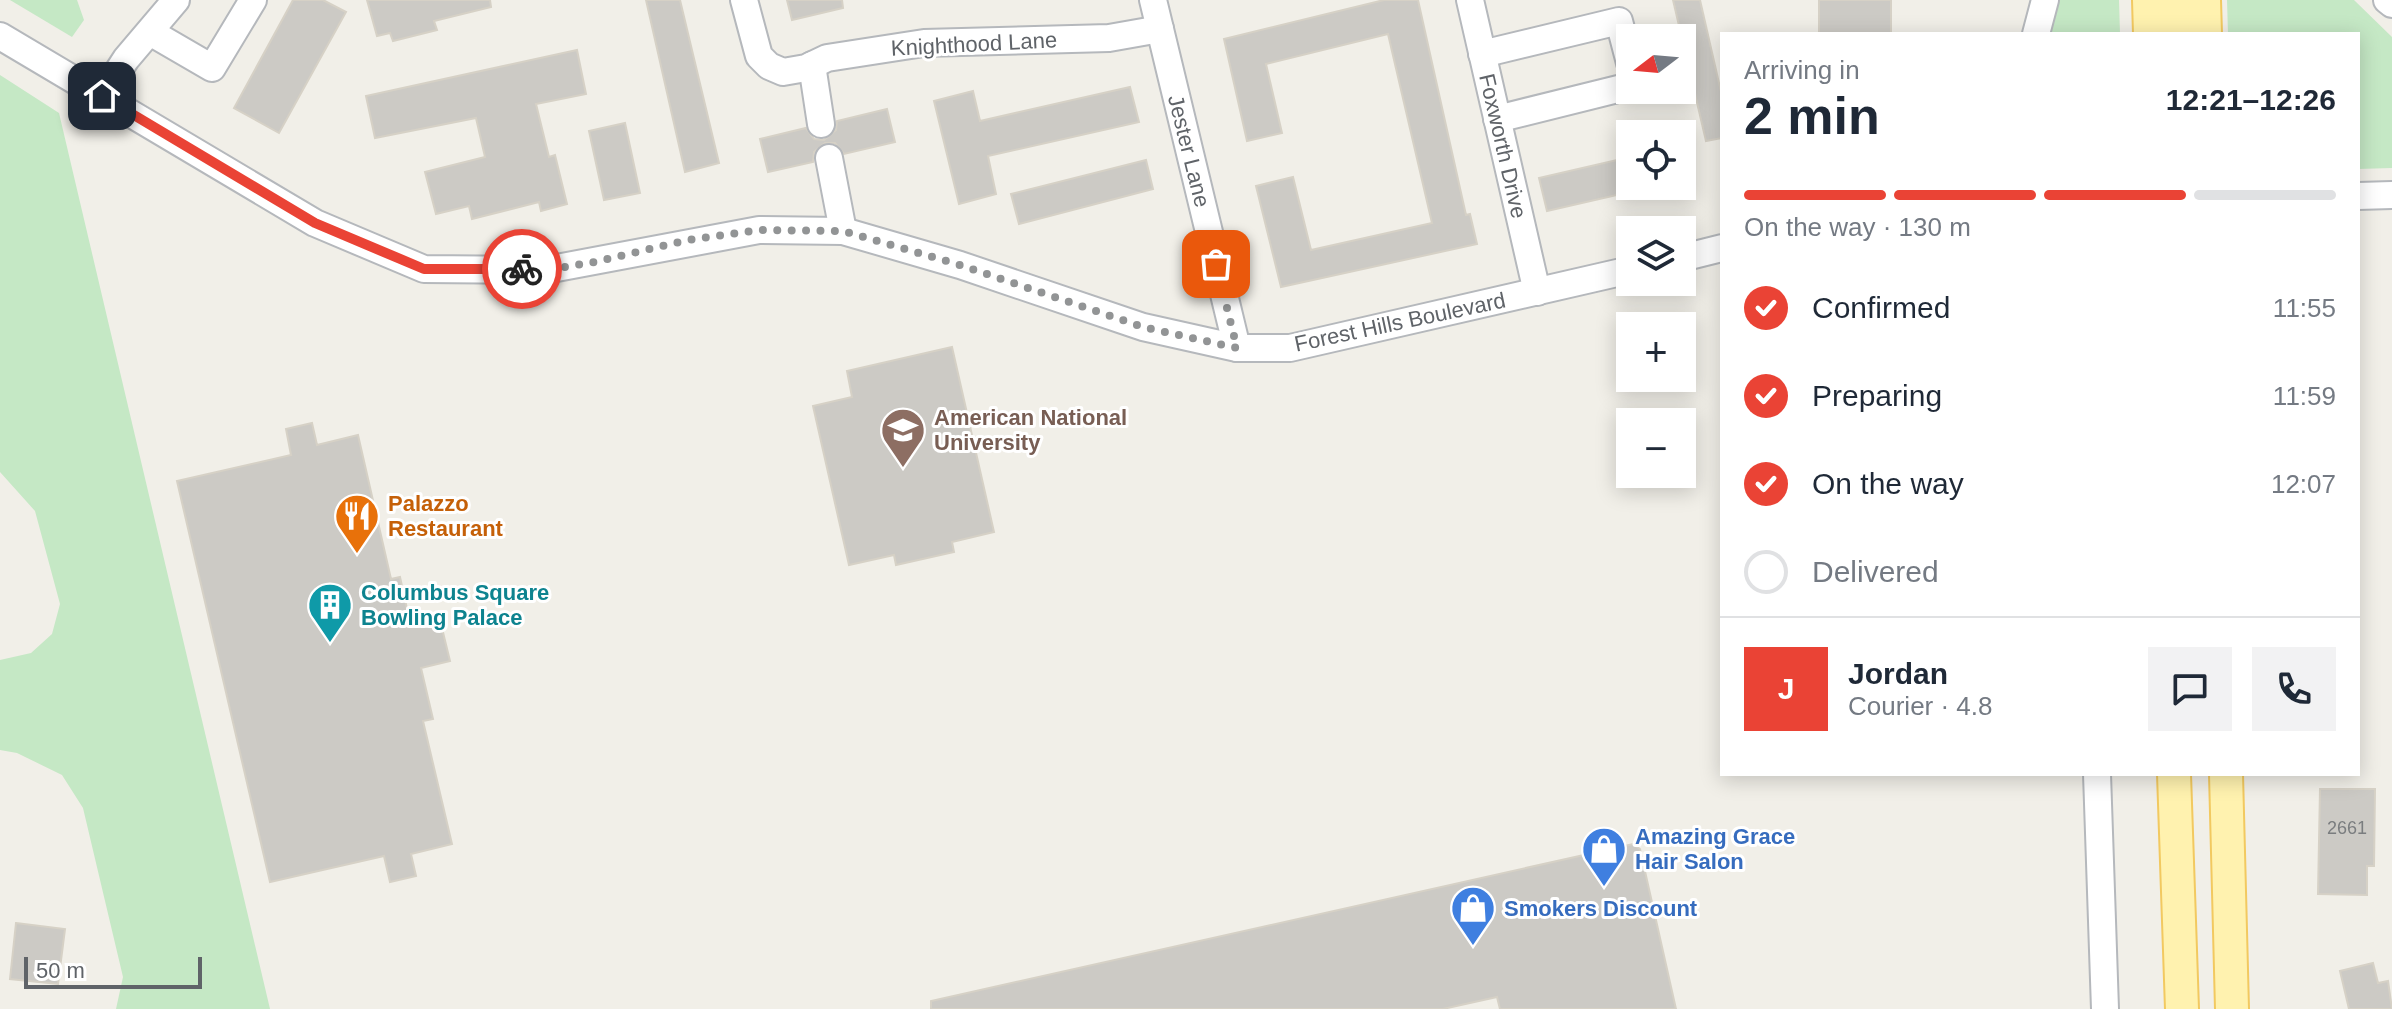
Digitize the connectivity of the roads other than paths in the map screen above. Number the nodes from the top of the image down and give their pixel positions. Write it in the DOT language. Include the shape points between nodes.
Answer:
graph roads {
  1 [pos="176,0"];
  2 [pos="253,0"];
  3 [pos="744,0"];
  4 [pos="1153,0"];
  5 [pos="1470,0"];
  6 [pos="2045,0"];
  7 [pos="2149,0"];
  8 [pos="2174,0"];
  9 [pos="2204,0"];
  10 [pos="2387,0"];
  11 [pos="2392,4"];
  12 [pos="1620,24"];
  13 [pos="1160,29"];
  14 [pos="150,32"];
  15 [pos="2037,32"];
  16 [pos="2150,32"];
  17 [pos="2176,32"];
  18 [pos="2205,32"];
  19 [pos="0,36"];
  20 [pos="1482,54"];
  21 [pos="812,65"];
  22 [pos="1616,89"];
  23 [pos="102,96"];
  24 [pos="1497,119"];
  25 [pos="821,124"];
  26 [pos="829,158"];
  27 [pos="2392,195"];
  28 [pos="2360,196"];
  29 [pos="843,231"];
  30 [pos="1720,248"];
  31 [pos="1696,254"];
  32 [pos="1616,273"];
  33 [pos="1537,292"];
  34 [pos="1237,348"];
  35 [pos="2097,776"];
  36 [pos="2174,776"];
  37 [pos="2226,776"];
  38 [pos="2105,1009"];
  39 [pos="2182,1009"];
  40 [pos="2232,1009"];
  1 -- 14 [label="street"];
  2 -- 14 [label="street" via="212,68"];
  3 -- 21 [label="street, Knighthood Lane" via="759,56 769,66 783,72"];
  4 -- 13 [label="street, Jester Lane"];
  5 -- 20 [label="street, Foxworth Drive"];
  6 -- 15 [label="street"];
  7 -- 16 [label="main road"];
  8 -- 17 [label="main road"];
  9 -- 18 [label="main road"];
  10 -- 11 [label="street"];
  12 -- 20 [label="street"];
  13 -- 21 [label="street, Knighthood Lane" via="1109,38 924,43"];
  13 -- 34 [label="street, Jester Lane"];
  14 -- 23 [label="street"];
  19 -- 23 [label="street, Forest Hills Boulevard"];
  20 -- 24 [label="street, Foxworth Drive"];
  21 -- 25 [label="street"];
  22 -- 24 [label="street"];
  23 -- 29 [label="street, Forest Hills Boulevard" via="315,223 424,269 546,270 759,230"];
  24 -- 33 [label="street, Foxworth Drive"];
  26 -- 29 [label="street"];
  27 -- 28 [label="street"];
  29 -- 34 [label="street, Forest Hills Boulevard" via="1143,327"];
  30 -- 31 [label="street"];
  32 -- 33 [label="street, Forest Hills Boulevard"];
  33 -- 34 [label="street, Forest Hills Boulevard" via="1290,348"];
  35 -- 38 [label="street"];
  36 -- 39 [label="main road"];
  37 -- 40 [label="main road"];
}
